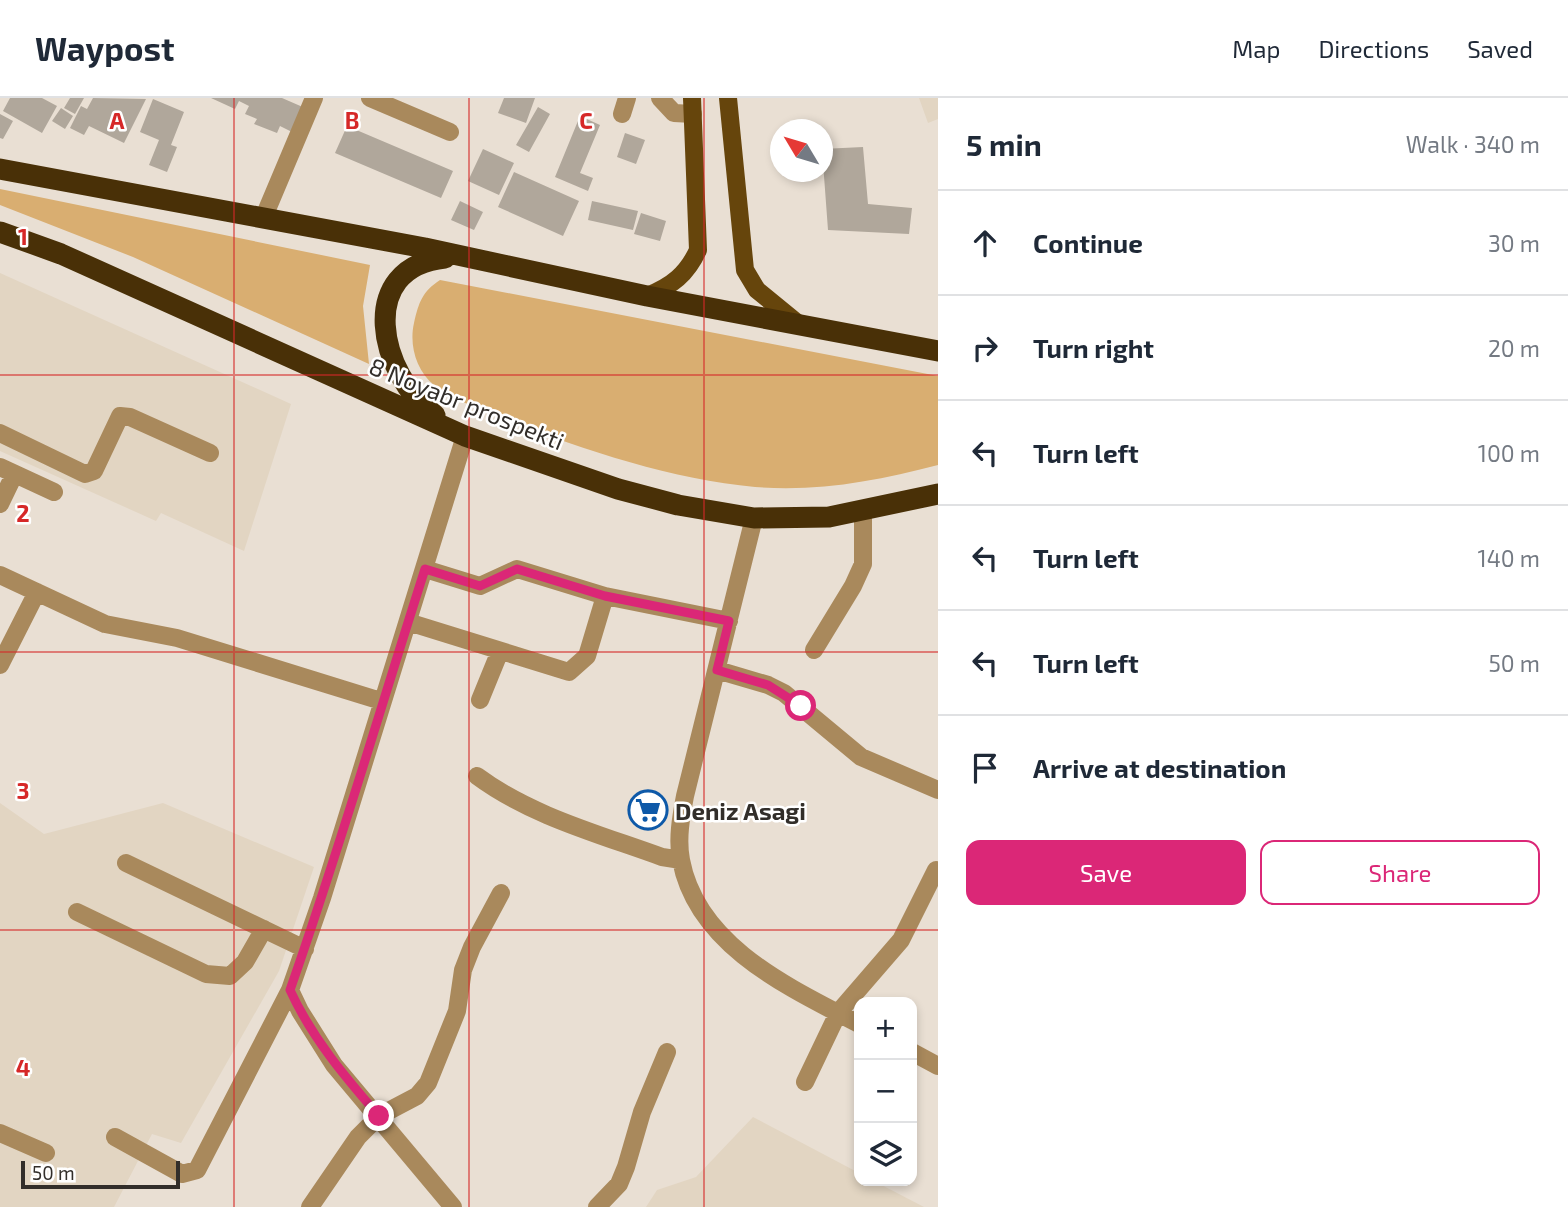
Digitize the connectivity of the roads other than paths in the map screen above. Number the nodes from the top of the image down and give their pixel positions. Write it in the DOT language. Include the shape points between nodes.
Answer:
graph roads {
  1 [pos="314,98"];
  2 [pos="370,98"];
  3 [pos="660,98"];
  4 [pos="728,98"];
  5 [pos="692,106"];
  6 [pos="450,132"];
  7 [pos="0,169"];
  8 [pos="263,219"];
  9 [pos="0,232"];
  10 [pos="461,256"];
  11 [pos="647,296"];
  12 [pos="801,326"];
  13 [pos="938,351"];
  14 [pos="0,433"];
  15 [pos="465,436"];
  16 [pos="210,453"];
  17 [pos="7,471"];
  18 [pos="54,492"];
  19 [pos="938,494"];
  20 [pos="0,505"];
  21 [pos="863,511"];
  22 [pos="754,518"];
  23 [pos="425,569"];
  24 [pos="0,575"];
  25 [pos="37,592"];
  26 [pos="605,596"];
  27 [pos="729,621"];
  28 [pos="408,622"];
  29 [pos="814,650"];
  30 [pos="500,651"];
  31 [pos="0,665"];
  32 [pos="717,670"];
  33 [pos="480,700"];
  34 [pos="381,701"];
  35 [pos="477,776"];
  36 [pos="938,790"];
  37 [pos="681,860"];
  38 [pos="126,863"];
  39 [pos="936,870"];
  40 [pos="501,893"];
  41 [pos="77,912"];
  42 [pos="264,929"];
  43 [pos="305,949"];
  44 [pos="290,990"];
  45 [pos="838,1013"];
  46 [pos="854,1021"];
  47 [pos="667,1052"];
  48 [pos="917,1055"];
  49 [pos="938,1066"];
  50 [pos="805,1082"];
  51 [pos="379,1116"];
  52 [pos="0,1133"];
  53 [pos="115,1137"];
  54 [pos="46,1153"];
  55 [pos="310,1207"];
  56 [pos="453,1207"];
  57 [pos="597,1207"];
  1 -- 8 [label="street"];
  2 -- 6 [label="street"];
  3 -- 5 [label="street" via="674,113"];
  4 -- 12 [label="main road" via="745,270 757,289"];
  5 -- 11 [label="main road" via="698,250 681,277"];
  7 -- 8 [label="highway"];
  8 -- 10 [label="highway"];
  9 -- 15 [label="highway, 8 Noyabr prospekti" via="61,254"];
  10 -- 11 [label="highway"];
  10 -- 15 [label="highway" via="420,261 406,270 388,300 385,318 386,338 402,379 428,410"];
  11 -- 12 [label="highway"];
  12 -- 13 [label="highway"];
  14 -- 16 [label="street" via="85,474 94,471 120,416"];
  15 -- 22 [label="highway, 8 Noyabr prospekti" via="618,489"];
  15 -- 23 [label="street"];
  17 -- 18 [label="street"];
  17 -- 20 [label="street"];
  19 -- 21 [label="highway, 8 Noyabr prospekti"];
  21 -- 22 [label="highway, 8 Noyabr prospekti"];
  21 -- 29 [label="street" via="863,564"];
  22 -- 27 [label="street"];
  23 -- 26 [label="street" via="480,586 517,569"];
  23 -- 28 [label="street"];
  24 -- 25 [label="street"];
  25 -- 31 [label="street"];
  25 -- 34 [label="street" via="105,624 177,638"];
  26 -- 27 [label="street"];
  26 -- 30 [label="street" via="587,656 569,672"];
  27 -- 32 [label="street"];
  28 -- 30 [label="street"];
  28 -- 34 [label="street"];
  30 -- 33 [label="street"];
  32 -- 36 [label="street" via="784,693 861,757"];
  32 -- 37 [label="street" via="685,796 679,829"];
  34 -- 43 [label="street"];
  35 -- 37 [label="street" via="506,798 542,813"];
  37 -- 45 [label="street" via="703,912 735,949"];
  38 -- 42 [label="street"];
  39 -- 45 [label="street" via="901,940"];
  40 -- 51 [label="street" via="463,970 457,1011 428,1083 417,1096"];
  41 -- 42 [label="street" via="206,974 230,976 245,962"];
  42 -- 43 [label="street"];
  43 -- 44 [label="street"];
  44 -- 51 [label="street" via="334,1065"];
  44 -- 53 [label="street" via="197,1170 182,1174"];
  45 -- 46 [label="street"];
  45 -- 50 [label="street"];
  47 -- 57 [label="street" via="619,1184"];
  48 -- 49 [label="street"];
  51 -- 55 [label="street"];
  51 -- 56 [label="street"];
  52 -- 54 [label="street"];
}
